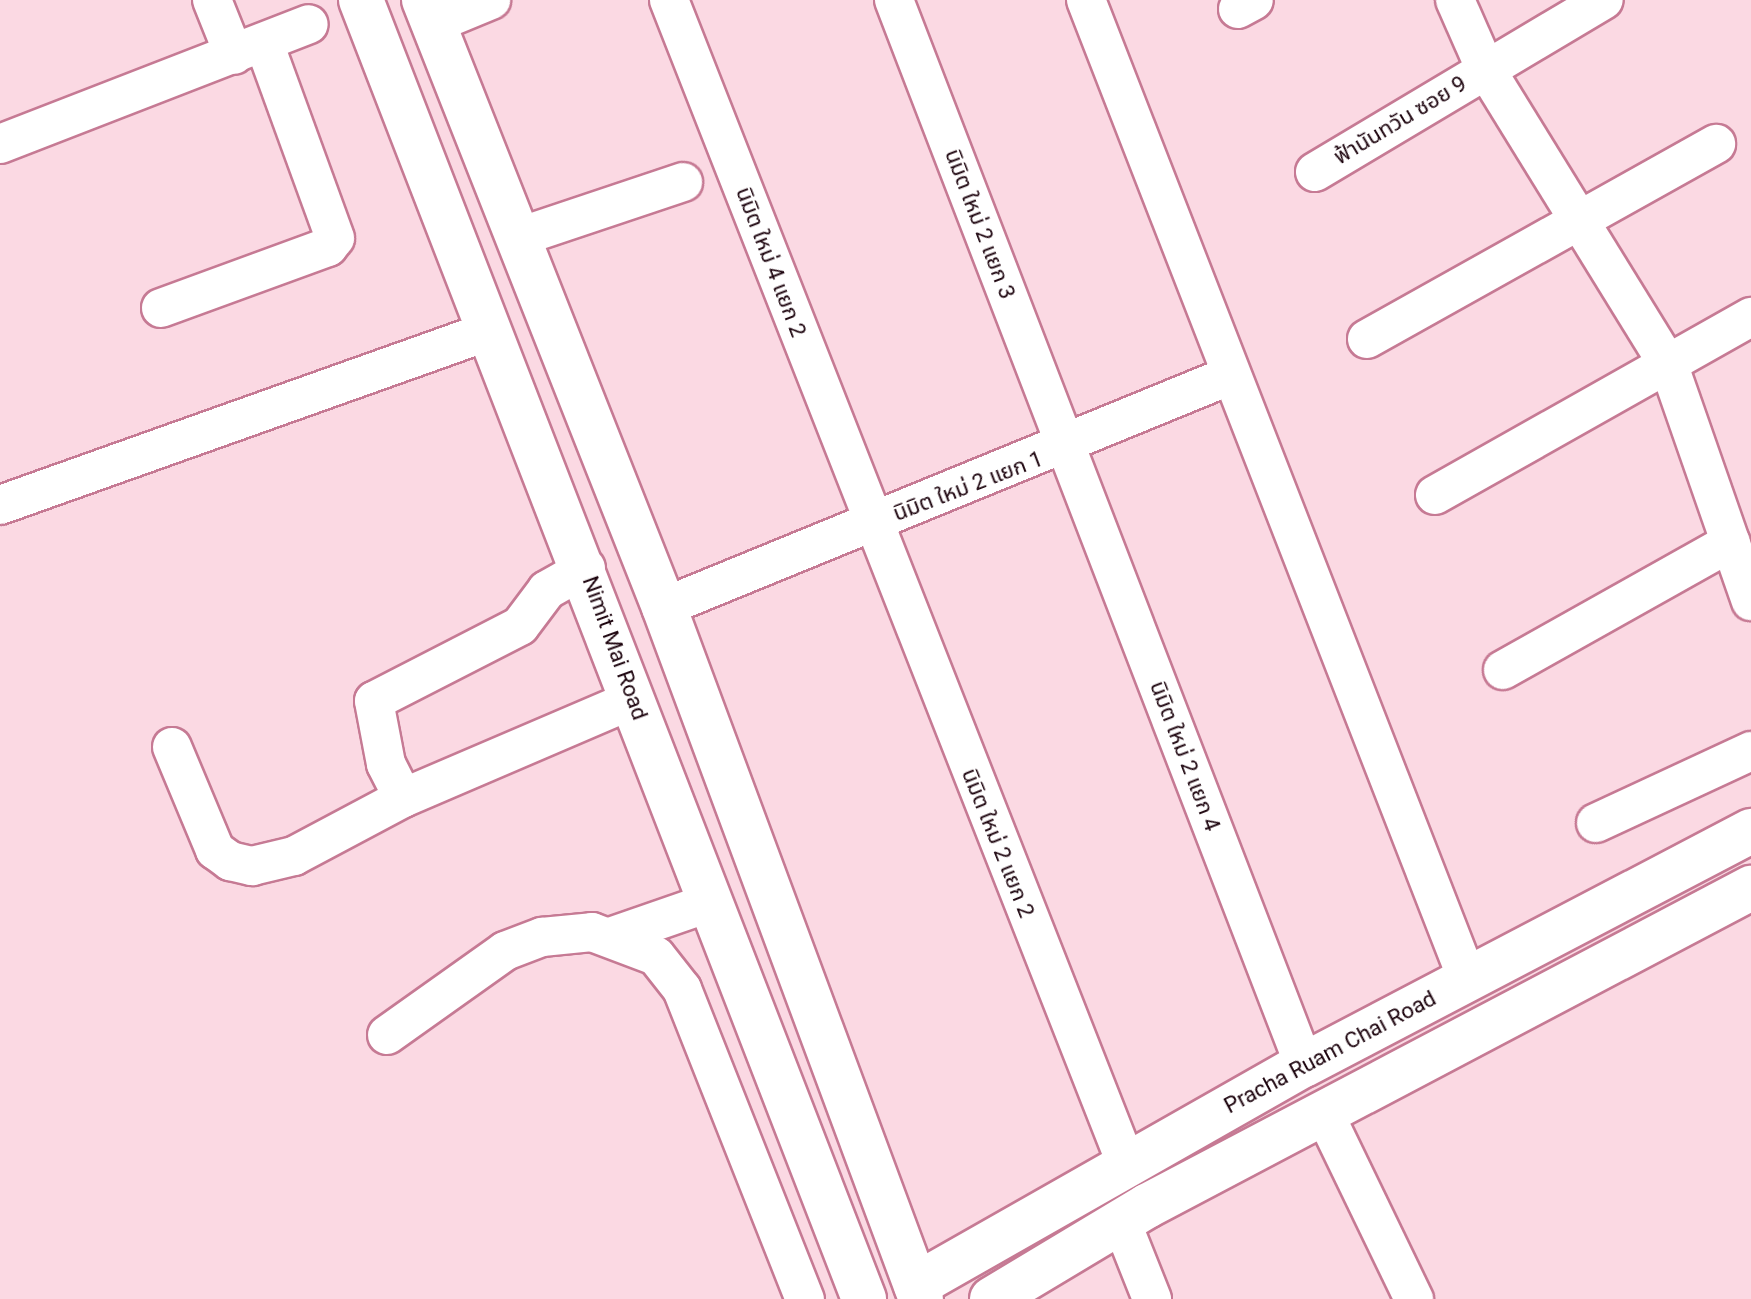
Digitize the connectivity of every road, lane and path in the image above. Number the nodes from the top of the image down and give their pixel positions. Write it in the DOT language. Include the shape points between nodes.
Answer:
graph roads {
  1 [pos="212,0"];
  2 [pos="361,0"];
  3 [pos="491,0"];
  4 [pos="669,0"];
  5 [pos="894,0"];
  6 [pos="1086,0"];
  7 [pos="1455,0"];
  8 [pos="1604,0"];
  9 [pos="428,12"];
  10 [pos="309,24"];
  11 [pos="249,49"];
  12 [pos="1485,68"];
  13 [pos="461,93"];
  14 [pos="403,114"];
  15 [pos="0,144"];
  16 [pos="1716,144"];
  17 [pos="1315,172"];
  18 [pos="683,182"];
  19 [pos="1580,216"];
  20 [pos="519,237"];
  21 [pos="161,308"];
  22 [pos="1751,317"];
  23 [pos="489,331"];
  24 [pos="1367,339"];
  25 [pos="1669,366"];
  26 [pos="1231,375"];
  27 [pos="1067,447"];
  28 [pos="1435,495"];
  29 [pos="0,505"];
  30 [pos="870,524"];
  31 [pos="1731,542"];
  32 [pos="586,568"];
  33 [pos="1751,601"];
  34 [pos="664,607"];
  35 [pos="1503,670"];
  36 [pos="634,699"];
  37 [pos="172,747"];
  38 [pos="1751,751"];
  39 [pos="403,798"];
  40 [pos="1596,823"];
  41 [pos="1751,831"];
  42 [pos="1751,888"];
  43 [pos="711,902"];
  44 [pos="613,936"];
  45 [pos="1467,978"];
  46 [pos="387,1035"];
  47 [pos="1304,1065"];
  48 [pos="778,1075"];
  49 [pos="726,1093"];
  50 [pos="1324,1113"];
  51 [pos="1126,1163"];
  52 [pos="1134,1214"];
  53 [pos="918,1292"];
  54 [pos="805,1299"];
  55 [pos="864,1299"];
  56 [pos="992,1299"];
  57 [pos="1152,1299"];
  58 [pos="1414,1299"];
  1 -- 11 [label="street"];
  2 -- 14 [label="main road, Nimit Mai Road"];
  3 -- 9 [label="street"];
  4 -- 30 [label="street, นิมิต ใหม่ 4 แยก 2"];
  5 -- 27 [label="street, นิมิต ใหม่ 2 แยก 3"];
  6 -- 26 [label="street"];
  7 -- 12 [label="street"];
  8 -- 12 [label="street, ฟ้านันทวัน ซอย 9"];
  9 -- 13 [label="main road"];
  10 -- 11 [label="street"];
  11 -- 15 [label="street"];
  11 -- 21 [label="street" via="335,238 328,247"];
  12 -- 17 [label="street, ฟ้านันทวัน ซอย 9"];
  12 -- 19 [label="street"];
  13 -- 14 [label="main road"];
  13 -- 20 [label="main road"];
  14 -- 23 [label="main road, Nimit Mai Road"];
  16 -- 19 [label="street"];
  18 -- 20 [label="street"];
  19 -- 24 [label="street"];
  19 -- 25 [label="street"];
  20 -- 34 [label="main road"];
  22 -- 25 [label="street"];
  23 -- 29 [label="street"];
  23 -- 32 [label="main road, Nimit Mai Road"];
  25 -- 28 [label="street"];
  25 -- 31 [label="street"];
  26 -- 27 [label="street, นิมิต ใหม่ 2 แยก 1"];
  26 -- 45 [label="street"];
  27 -- 30 [label="street, นิมิต ใหม่ 2 แยก 1"];
  27 -- 47 [label="street, นิมิต ใหม่ 2 แยก 4"];
  30 -- 34 [label="street, นิมิต ใหม่ 2 แยก 1"];
  30 -- 51 [label="street, นิมิต ใหม่ 2 แยก 2"];
  31 -- 33 [label="street"];
  31 -- 35 [label="street"];
  32 -- 36 [label="main road, Nimit Mai Road"];
  32 -- 39 [label="street" via="547,590 520,626 374,701 386,764"];
  34 -- 53 [label="main road"];
  36 -- 39 [label="street"];
  36 -- 43 [label="main road, Nimit Mai Road"];
  37 -- 39 [label="street" via="215,850 230,861 252,866 294,856"];
  38 -- 40 [label="street"];
  41 -- 45 [label="main road, Pracha Ruam Chai Road"];
  42 -- 50 [label="main road"];
  43 -- 44 [label="street"];
  43 -- 48 [label="main road, Nimit Mai Road"];
  44 -- 46 [label="street" via="542,937 505,951"];
  44 -- 49 [label="street" via="656,956 682,989"];
  45 -- 47 [label="main road, Pracha Ruam Chai Road"];
  47 -- 51 [label="main road, Pracha Ruam Chai Road"];
  48 -- 49 [label="street"];
  48 -- 55 [label="main road, Nimit Mai Road"];
  49 -- 54 [label="street"];
  50 -- 52 [label="main road"];
  50 -- 58 [label="street"];
  51 -- 52 [label="main road"];
  51 -- 53 [label="main road, Pracha Ruam Chai Road"];
  52 -- 56 [label="main road"];
  52 -- 57 [label="street"];
}
